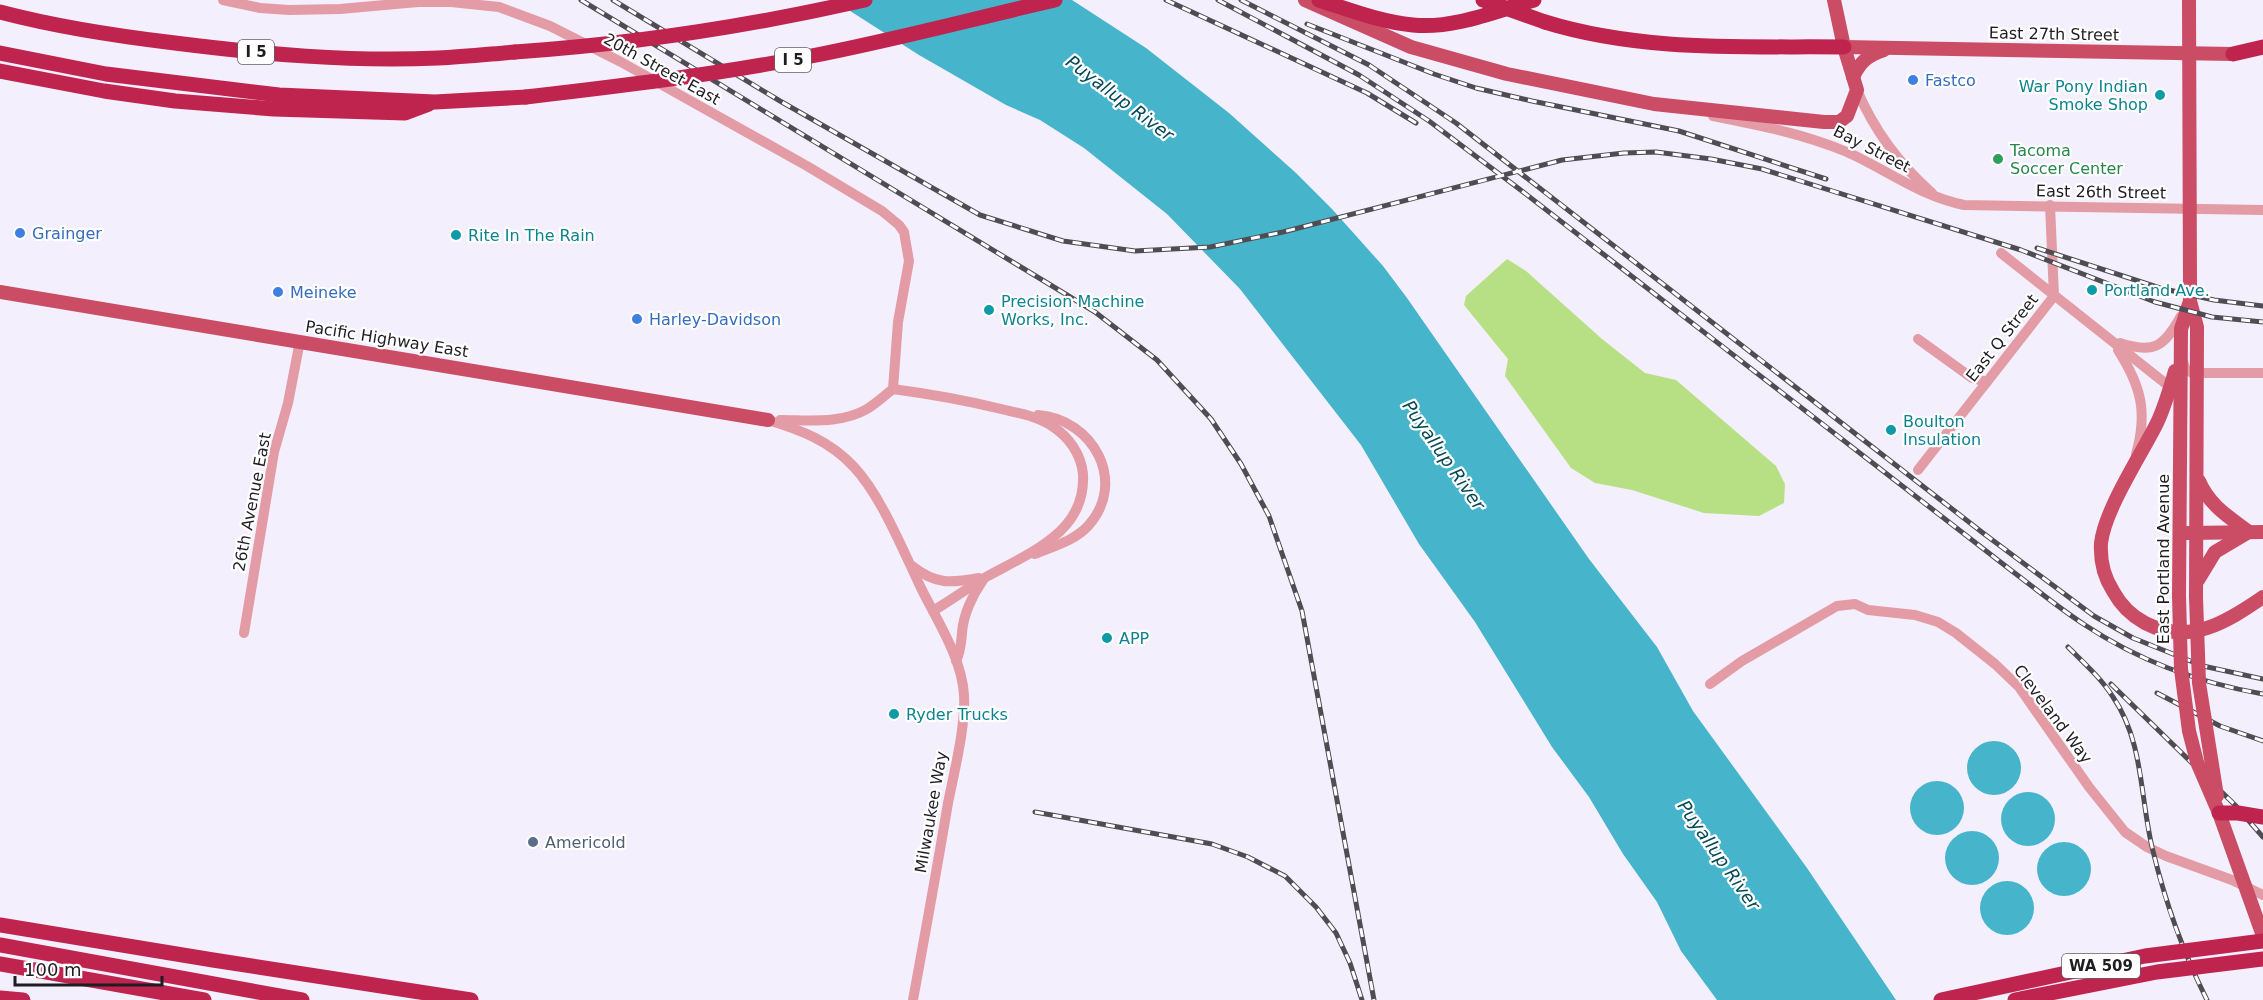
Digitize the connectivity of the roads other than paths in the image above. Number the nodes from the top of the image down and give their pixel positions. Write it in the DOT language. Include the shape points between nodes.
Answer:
graph roads {
  1 [pos="224,0"];
  2 [pos="865,0"];
  3 [pos="1055,0"];
  4 [pos="1305,0"];
  5 [pos="1319,0"];
  6 [pos="1483,0"];
  7 [pos="1534,0"];
  8 [pos="1834,0"];
  9 [pos="2189,0"];
  10 [pos="0,12"];
  11 [pos="1844,47"];
  12 [pos="2263,47"];
  13 [pos="1893,48"];
  14 [pos="0,53"];
  15 [pos="2189,53"];
  16 [pos="2233,54"];
  17 [pos="2263,55"];
  18 [pos="0,71"];
  19 [pos="1855,84"];
  20 [pos="435,102"];
  21 [pos="1654,104"];
  22 [pos="1939,199"];
  23 [pos="2050,206"];
  24 [pos="2190,209"];
  25 [pos="2263,210"];
  26 [pos="2001,253"];
  27 [pos="0,292"];
  28 [pos="2054,296"];
  29 [pos="2190,301"];
  30 [pos="1918,339"];
  31 [pos="300,341"];
  32 [pos="2114,342"];
  33 [pos="2181,351"];
  34 [pos="2198,373"];
  35 [pos="2263,373"];
  36 [pos="1987,382"];
  37 [pos="893,389"];
  38 [pos="2175,391"];
  39 [pos="1030,416"];
  40 [pos="768,420"];
  41 [pos="1918,470"];
  42 [pos="2129,474"];
  43 [pos="2197,475"];
  44 [pos="2256,532"];
  45 [pos="2180,533"];
  46 [pos="2196,533"];
  47 [pos="1015,561"];
  48 [pos="910,564"];
  49 [pos="985,578"];
  50 [pos="2196,591"];
  51 [pos="2263,597"];
  52 [pos="933,611"];
  53 [pos="244,633"];
  54 [pos="956,661"];
  55 [pos="1710,684"];
  56 [pos="2219,813"];
  57 [pos="2263,817"];
  58 [pos="2263,895"];
  59 [pos="0,925"];
  60 [pos="2263,936"];
  61 [pos="2263,941"];
  62 [pos="0,945"];
  63 [pos="2263,959"];
  64 [pos="213,960"];
  65 [pos="0,964"];
  66 [pos="0,998"];
  67 [pos="23,1000"];
  68 [pos="204,1000"];
  69 [pos="302,1000"];
  70 [pos="411,1000"];
  71 [pos="471,1000"];
  72 [pos="913,1000"];
  73 [pos="1941,1000"];
  74 [pos="2015,1000"];
  1 -- 37 [label="street, 20th Street East" via="289,10 417,2 499,8 550,26 632,68 807,166 882,211 904,232 909,261 898,322"];
  2 -- 10 [label="highway, I 5, bridge" via="659,37 438,58 289,55 127,38"];
  3 -- 20 [label="highway, I 5, bridge" via="808,57 648,83 526,97"];
  4 -- 21 [label="main road, Bay Street" via="1439,56"];
  5 -- 7 [label="highway" via="1413,25 1470,19"];
  6 -- 11 [label="highway, bridge" via="1545,22 1613,38 1671,45"];
  8 -- 11 [label="main road, Bay Street"];
  9 -- 15 [label="main road, East Portland Avenue"];
  11 -- 13 [label="main road, East 27th Street"];
  11 -- 19 [label="main road, Bay Street"];
  12 -- 16 [label="highway"];
  13 -- 15 [label="main road, East 27th Street"];
  13 -- 19 [label="main road" via="1868,56 1857,67"];
  14 -- 20 [label="highway, I 5" via="106,74 244,92"];
  15 -- 16 [label="main road, East 27th Street"];
  15 -- 24 [label="main road, East Portland Avenue"];
  16 -- 17 [label="street, East 27th Street"];
  18 -- 20 [label="highway" via="175,101 274,109 405,113"];
  19 -- 21 [label="main road, Bay Street" via="1850,112 1839,122"];
  19 -- 22 [label="street, Bay Street" via="1884,141"];
  21 -- 22 [label="street, Bay Street" via="1815,139"];
  22 -- 23 [label="street, East 26th Street" via="1964,205"];
  23 -- 24 [label="street, East 26th Street"];
  23 -- 28 [label="street, East Q Street"];
  24 -- 25 [label="street, East 26th Street"];
  24 -- 29 [label="main road, East Portland Avenue"];
  26 -- 28 [label="street"];
  27 -- 31 [label="main road, Pacific Highway East"];
  28 -- 32 [label="street"];
  28 -- 36 [label="street, East Q Street"];
  29 -- 32 [label="street" via="2169,337 2158,346 2138,348"];
  29 -- 33 [label="main road, East Portland Avenue" via="2181,329"];
  29 -- 34 [label="main road, East Portland Avenue" via="2197,327"];
  30 -- 36 [label="street" via="1972,378"];
  31 -- 40 [label="main road, Pacific Highway East"];
  31 -- 53 [label="street, 26th Avenue East" via="274,452"];
  32 -- 38 [label="street"];
  32 -- 42 [label="street" via="2142,405 2142,433"];
  33 -- 34 [label="street" via="2185,368"];
  33 -- 38 [label="main road, East Portland Avenue"];
  34 -- 35 [label="street"];
  34 -- 43 [label="main road, East Portland Avenue"];
  36 -- 41 [label="street, East Q Street"];
  37 -- 39 [label="street"];
  37 -- 40 [label="street" via="869,408 847,418"];
  38 -- 42 [label="main road"];
  38 -- 45 [label="main road, East Portland Avenue"];
  39 -- 47 [label="street" via="1053,426 1073,446 1083,473 1082,492 1066,525"];
  39 -- 47 [label="street" via="1059,419 1082,433 1098,453 1104,488 1095,517 1081,533"];
  40 -- 48 [label="street, Milwaukee Way" via="804,431 826,443 854,468 878,502"];
  42 -- 51 [label="main road" via="2104,530 2101,558 2108,584 2133,615 2153,627 2194,633 2220,625"];
  43 -- 44 [label="main road" via="2213,504"];
  43 -- 46 [label="main road, East Portland Avenue"];
  44 -- 46 [label="main road"];
  44 -- 50 [label="main road" via="2215,552"];
  45 -- 46 [label="main road"];
  45 -- 56 [label="main road, East Portland Avenue, bridge" via="2181,669 2189,732"];
  46 -- 50 [label="main road, East Portland Avenue"];
  47 -- 49 [label="street"];
  48 -- 49 [label="street" via="939,581"];
  48 -- 52 [label="street, Milwaukee Way"];
  49 -- 52 [label="street"];
  49 -- 54 [label="street" via="969,606"];
  50 -- 56 [label="main road, East Portland Avenue, bridge" via="2199,683"];
  52 -- 54 [label="street, Milwaukee Way"];
  54 -- 72 [label="street, Milwaukee Way" via="963,686 963,709"];
  55 -- 58 [label="street, Cleveland Way" via="1837,606 1855,604 1868,610 1930,619 1977,647 2019,687 2125,832 2146,847"];
  56 -- 57 [label="highway, bridge"];
  56 -- 60 [label="main road, East Portland Avenue, bridge"];
  59 -- 64 [label="highway"];
  61 -- 73 [label="highway, WA 509, bridge" via="2145,956"];
  62 -- 69 [label="highway"];
  63 -- 74 [label="highway, WA 509, bridge" via="2157,972"];
  64 -- 70 [label="highway"];
  64 -- 71 [label="highway"];
  65 -- 68 [label="highway"];
  66 -- 67 [label="highway"];
}
